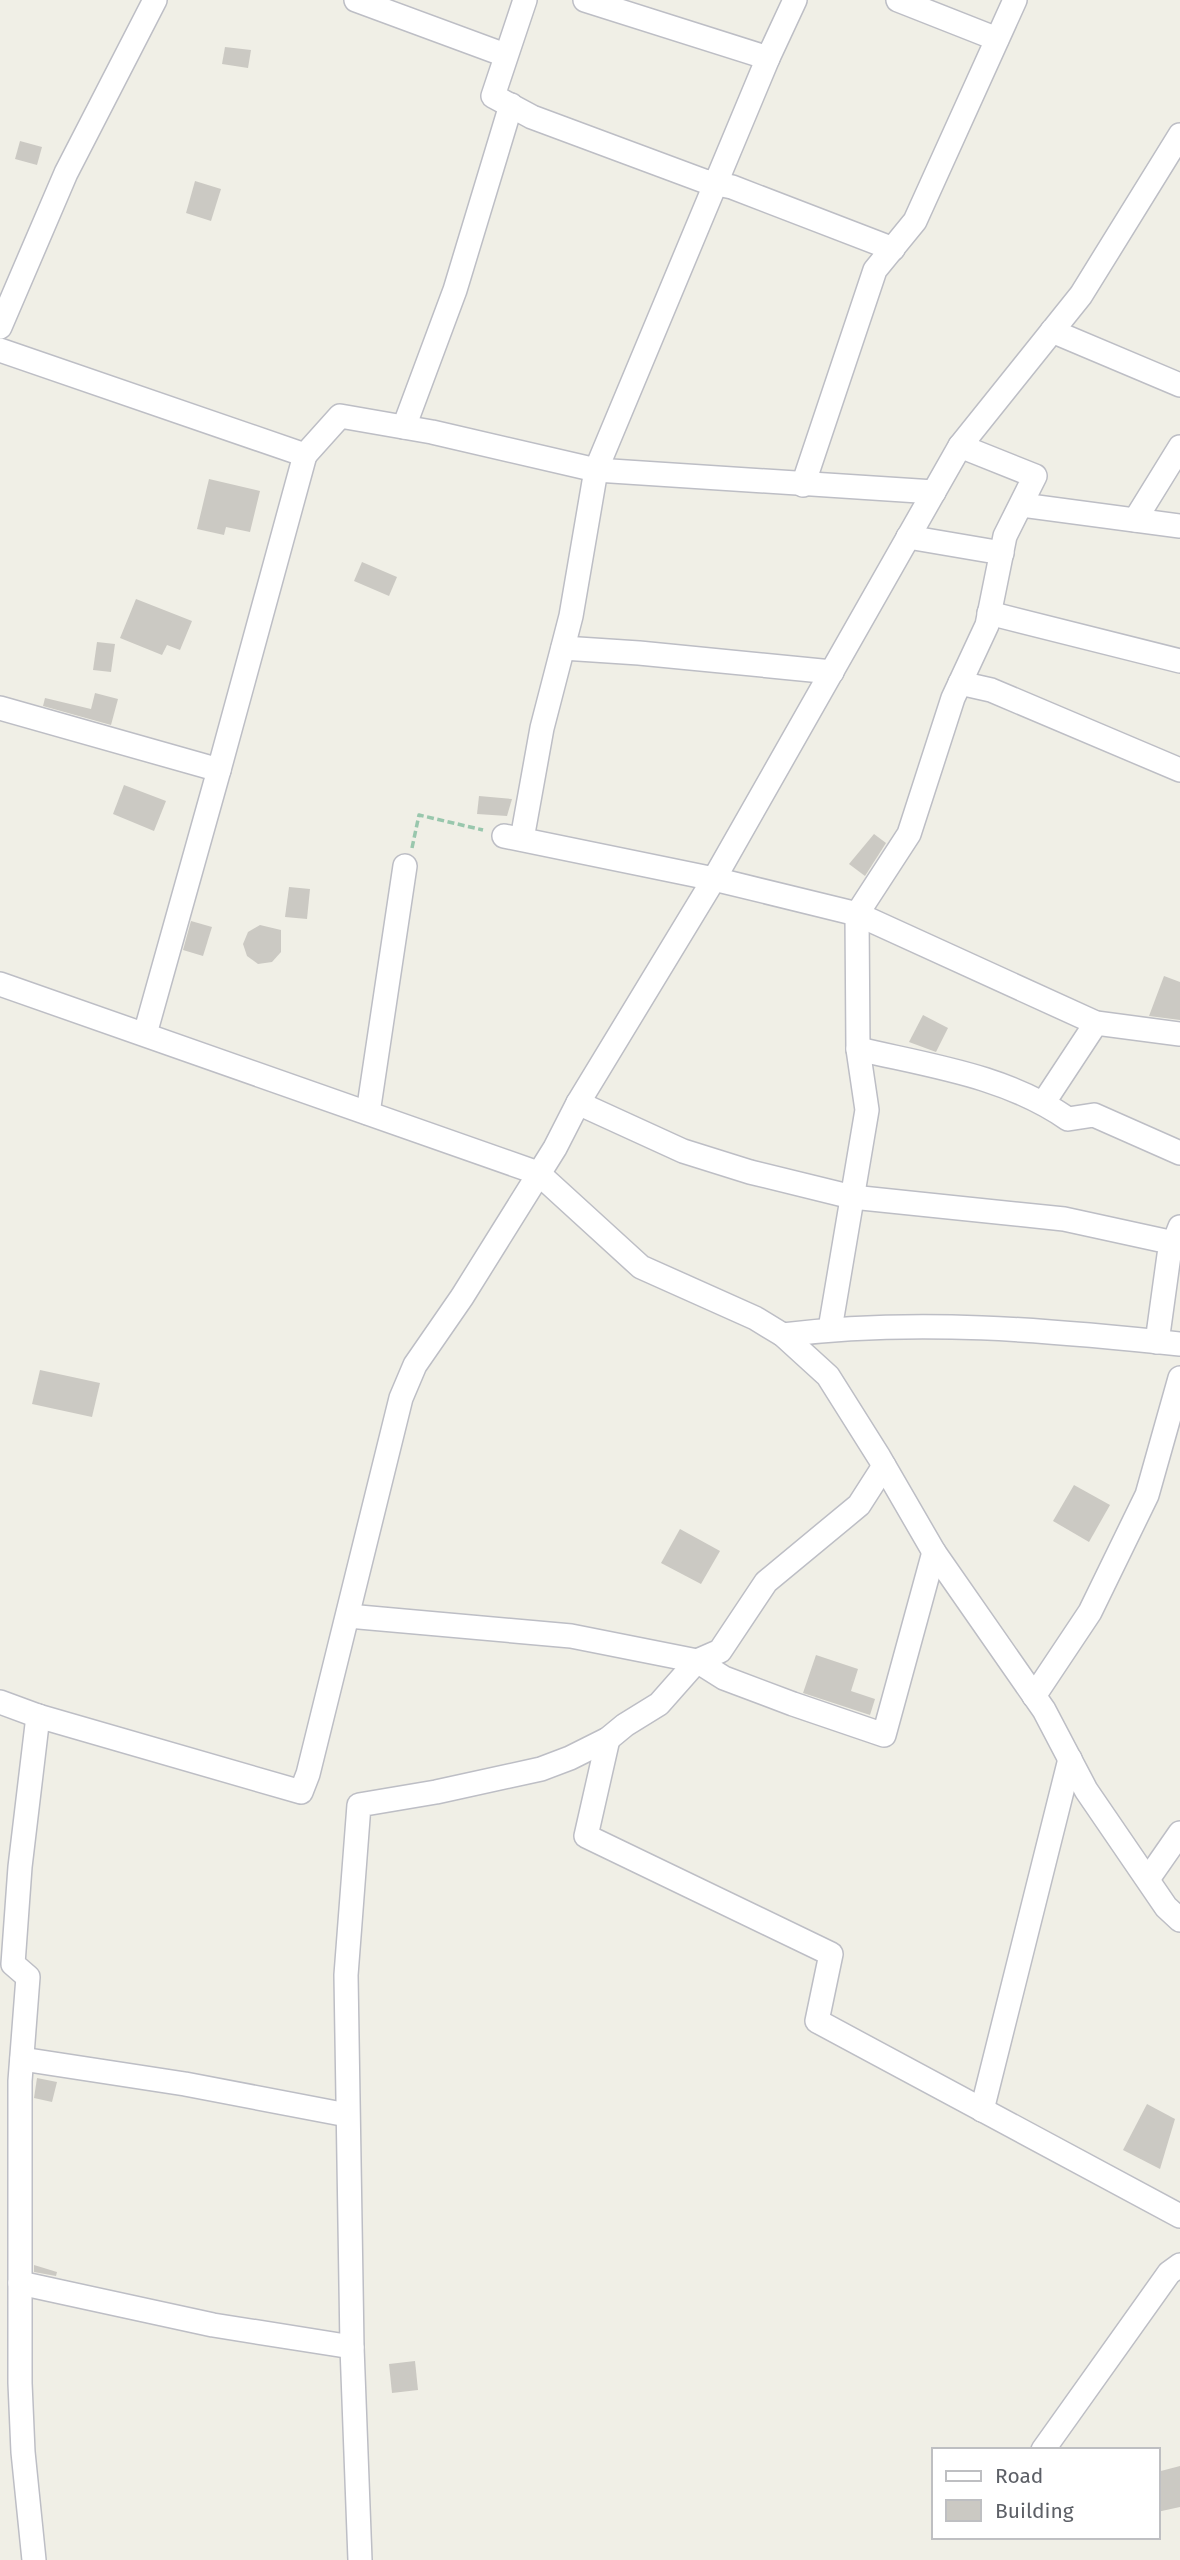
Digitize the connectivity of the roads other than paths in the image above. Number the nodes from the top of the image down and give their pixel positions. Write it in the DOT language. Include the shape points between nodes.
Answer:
graph roads {
  1 [pos="155,0"];
  2 [pos="356,0"];
  3 [pos="525,0"];
  4 [pos="584,0"];
  5 [pos="795,0"];
  6 [pos="898,0"];
  7 [pos="1015,0"];
  8 [pos="997,39"];
  9 [pos="505,55"];
  10 [pos="768,58"];
  11 [pos="511,105"];
  12 [pos="1180,135"];
  13 [pos="717,183"];
  14 [pos="892,248"];
  15 [pos="0,327"];
  16 [pos="1052,331"];
  17 [pos="0,350"];
  18 [pos="1180,385"];
  19 [pos="404,427"];
  20 [pos="960,446"];
  21 [pos="1180,447"];
  22 [pos="304,455"];
  23 [pos="596,470"];
  24 [pos="803,485"];
  25 [pos="934,492"];
  26 [pos="1022,505"];
  27 [pos="1135,520"];
  28 [pos="1180,526"];
  29 [pos="908,537"];
  30 [pos="1002,553"];
  31 [pos="989,613"];
  32 [pos="563,648"];
  33 [pos="1180,661"];
  34 [pos="832,672"];
  35 [pos="960,683"];
  36 [pos="0,708"];
  37 [pos="219,770"];
  38 [pos="1180,770"];
  39 [pos="405,866"];
  40 [pos="714,879"];
  41 [pos="857,914"];
  42 [pos="0,984"];
  43 [pos="1096,1023"];
  44 [pos="145,1034"];
  45 [pos="1180,1034"];
  46 [pos="858,1049"];
  47 [pos="1044,1102"];
  48 [pos="578,1104"];
  49 [pos="368,1113"];
  50 [pos="1180,1153"];
  51 [pos="538,1173"];
  52 [pos="852,1198"];
  53 [pos="1177,1235"];
  54 [pos="830,1329"];
  55 [pos="783,1335"];
  56 [pos="1157,1342"];
  57 [pos="1180,1344"];
  58 [pos="1180,1378"];
  59 [pos="884,1466"];
  60 [pos="934,1552"];
  61 [pos="348,1616"];
  62 [pos="697,1661"];
  63 [pos="1034,1696"];
  64 [pos="0,1702"];
  65 [pos="38,1716"];
  66 [pos="608,1739"];
  67 [pos="1070,1759"];
  68 [pos="1180,1832"];
  69 [pos="1147,1879"];
  70 [pos="1180,1920"];
  71 [pos="11,1973"];
  72 [pos="22,2059"];
  73 [pos="982,2110"];
  74 [pos="347,2115"];
  75 [pos="1180,2216"];
  76 [pos="1180,2265"];
  77 [pos="20,2283"];
  78 [pos="352,2347"];
  79 [pos="1044,2448"];
  80 [pos="34,2560"];
  81 [pos="360,2560"];
  1 -- 15 [label="street" via="66,173"];
  2 -- 9 [label="street"];
  3 -- 9 [label="street"];
  4 -- 10 [label="street"];
  5 -- 10 [label="street"];
  6 -- 8 [label="street"];
  7 -- 8 [label="street"];
  8 -- 14 [label="street" via="915,221"];
  9 -- 11 [label="street" via="493,96"];
  10 -- 13 [label="street"];
  11 -- 13 [label="street" via="532,117"];
  11 -- 19 [label="street" via="455,290"];
  12 -- 16 [label="street" via="1081,295"];
  13 -- 14 [label="street"];
  13 -- 23 [label="street"];
  14 -- 24 [label="street" via="876,270"];
  16 -- 18 [label="street"];
  16 -- 20 [label="street"];
  17 -- 22 [label="street"];
  19 -- 22 [label="street" via="340,416"];
  19 -- 23 [label="street"];
  20 -- 25 [label="street"];
  20 -- 26 [label="street" via="1035,476"];
  21 -- 27 [label="street"];
  22 -- 37 [label="street"];
  23 -- 24 [label="street"];
  23 -- 32 [label="street"];
  24 -- 25 [label="street"];
  25 -- 29 [label="street"];
  26 -- 27 [label="street"];
  26 -- 30 [label="street" via="1005,536"];
  27 -- 28 [label="street"];
  29 -- 30 [label="street"];
  29 -- 34 [label="street"];
  30 -- 31 [label="street"];
  31 -- 33 [label="street"];
  31 -- 35 [label="street"];
  32 -- 34 [label="street"];
  32 -- 40 [label="street" via="513,837"];
  34 -- 40 [label="street"];
  35 -- 38 [label="street" via="991,690"];
  35 -- 41 [label="street" via="909,834"];
  36 -- 37 [label="street"];
  37 -- 44 [label="street"];
  39 -- 49 [label="street"];
  40 -- 41 [label="street"];
  40 -- 48 [label="street"];
  41 -- 43 [label="street"];
  41 -- 46 [label="street"];
  42 -- 44 [label="street"];
  43 -- 45 [label="street"];
  43 -- 47 [label="street"];
  44 -- 49 [label="street"];
  46 -- 47 [label="street" via="989,1079"];
  46 -- 52 [label="street" via="867,1110"];
  47 -- 50 [label="street" via="1068,1119 1094,1115"];
  48 -- 51 [label="street"];
  48 -- 52 [label="street" via="683,1152"];
  49 -- 51 [label="street"];
  51 -- 55 [label="street" via="641,1267"];
  51 -- 61 [label="street" via="415,1364 401,1398"];
  52 -- 53 [label="street"];
  52 -- 54 [label="street"];
  53 -- 56 [label="street" via="1169,1255"];
  54 -- 55 [label="street"];
  54 -- 56 [label="street" via="1002,1329"];
  55 -- 59 [label="street" via="828,1376"];
  56 -- 57 [label="street"];
  58 -- 63 [label="street" via="1147,1495 1090,1612"];
  59 -- 60 [label="street"];
  59 -- 62 [label="street" via="859,1505 766,1582 720,1651"];
  60 -- 62 [label="street" via="884,1735 724,1678"];
  60 -- 63 [label="street"];
  61 -- 62 [label="street" via="571,1636"];
  61 -- 65 [label="street" via="301,1792"];
  62 -- 66 [label="street" via="659,1704"];
  63 -- 67 [label="street"];
  64 -- 65 [label="street"];
  65 -- 71 [label="street"];
  66 -- 73 [label="street" via="586,1836 831,1954 817,2021"];
  66 -- 74 [label="street" via="541,1769 359,1805 346,1975"];
  67 -- 69 [label="street"];
  67 -- 73 [label="street"];
  68 -- 69 [label="street"];
  69 -- 70 [label="street"];
  71 -- 72 [label="street" via="28,1978"];
  72 -- 74 [label="street"];
  72 -- 77 [label="street"];
  73 -- 75 [label="street"];
  74 -- 78 [label="street"];
  76 -- 79 [label="street" via="1169,2273"];
  77 -- 78 [label="street" via="214,2325"];
  77 -- 80 [label="street" via="22,2424"];
  78 -- 81 [label="street"];
}
